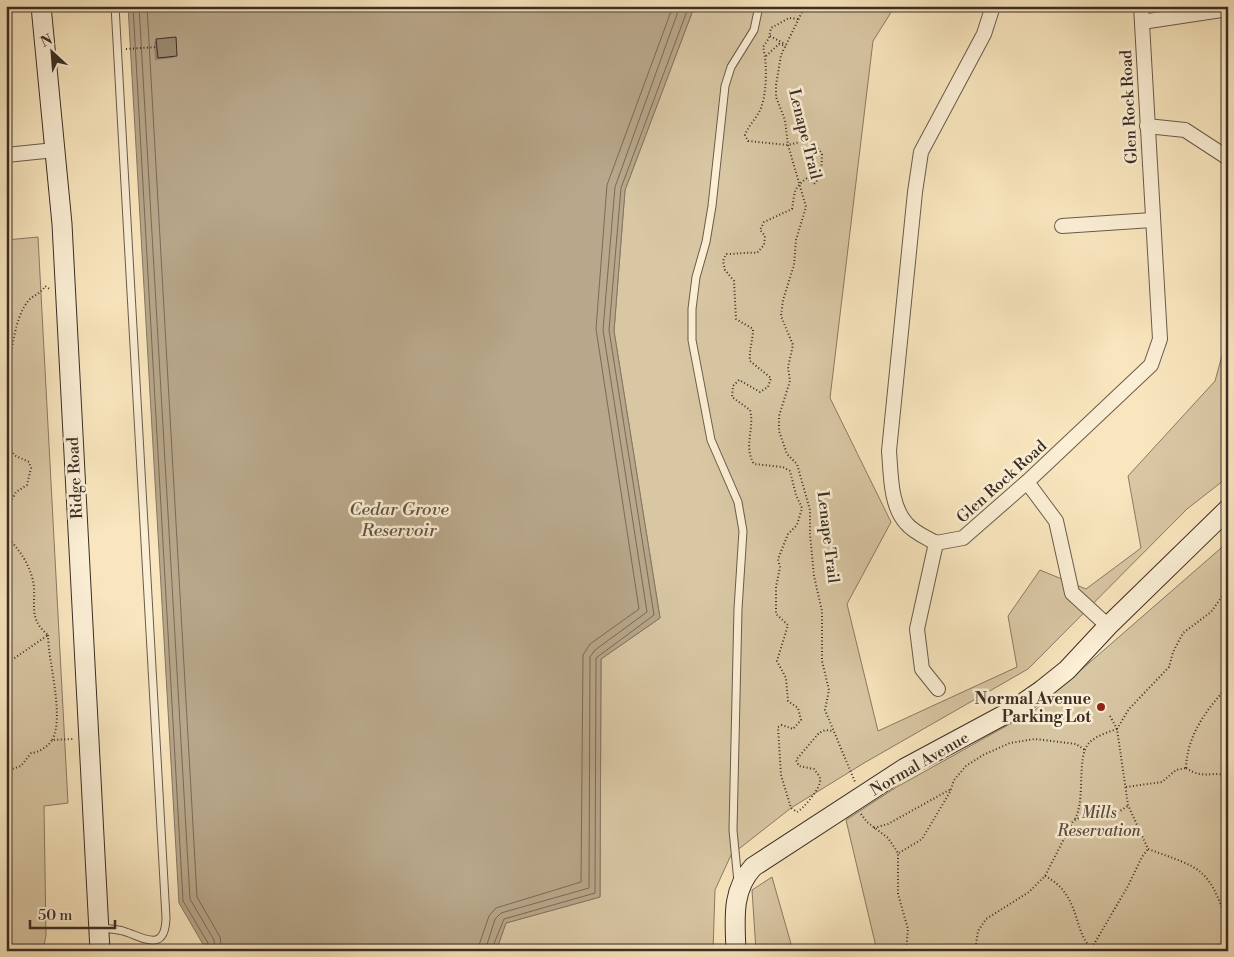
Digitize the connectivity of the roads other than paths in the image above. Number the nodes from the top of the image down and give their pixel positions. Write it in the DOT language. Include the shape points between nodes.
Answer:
graph roads {
  1 [pos="41,6"];
  2 [pos="115,6"];
  3 [pos="759,6"];
  4 [pos="994,6"];
  5 [pos="1141,6"];
  6 [pos="1228,9"];
  7 [pos="1142,22"];
  8 [pos="1147,126"];
  9 [pos="55,150"];
  10 [pos="6,155"];
  11 [pos="1228,158"];
  12 [pos="1152,220"];
  13 [pos="1062,226"];
  14 [pos="1027,482"];
  15 [pos="1228,509"];
  16 [pos="936,543"];
  17 [pos="1108,626"];
  18 [pos="938,689"];
  19 [pos="738,889"];
  20 [pos="98,927"];
  21 [pos="100,951"];
  22 [pos="736,951"];
  1 -- 9 [label="main road, Ridge Road"];
  2 -- 20 [label="lane" via="166,918 164,933 150,941 123,931"];
  3 -- 19 [label="lane" via="754,30 735,60 725,86 712,206 692,308 692,340 710,440 738,502 743,531 733,830"];
  4 -- 16 [label="street" via="984,34 921,152 914,202 889,451 898,509 907,525"];
  5 -- 7 [label="street, Glen Rock Road"];
  6 -- 7 [label="street"];
  7 -- 8 [label="street, Glen Rock Road"];
  8 -- 11 [label="street" via="1185,130"];
  8 -- 12 [label="street, Glen Rock Road"];
  9 -- 10 [label="street"];
  9 -- 20 [label="main road, Ridge Road" via="62,224"];
  12 -- 13 [label="street"];
  12 -- 14 [label="street, Glen Rock Road" via="1160,339 1151,365"];
  14 -- 16 [label="street, Glen Rock Road" via="963,538"];
  14 -- 17 [label="street" via="1056,522 1072,593"];
  15 -- 17 [label="main road, Normal Avenue"];
  16 -- 18 [label="street" via="917,629 922,669"];
  17 -- 19 [label="main road, Normal Avenue" via="1067,670 1013,710 905,768 753,867"];
  19 -- 22 [label="main road" via="735,904"];
  20 -- 21 [label="main road, Ridge Road"];
}
